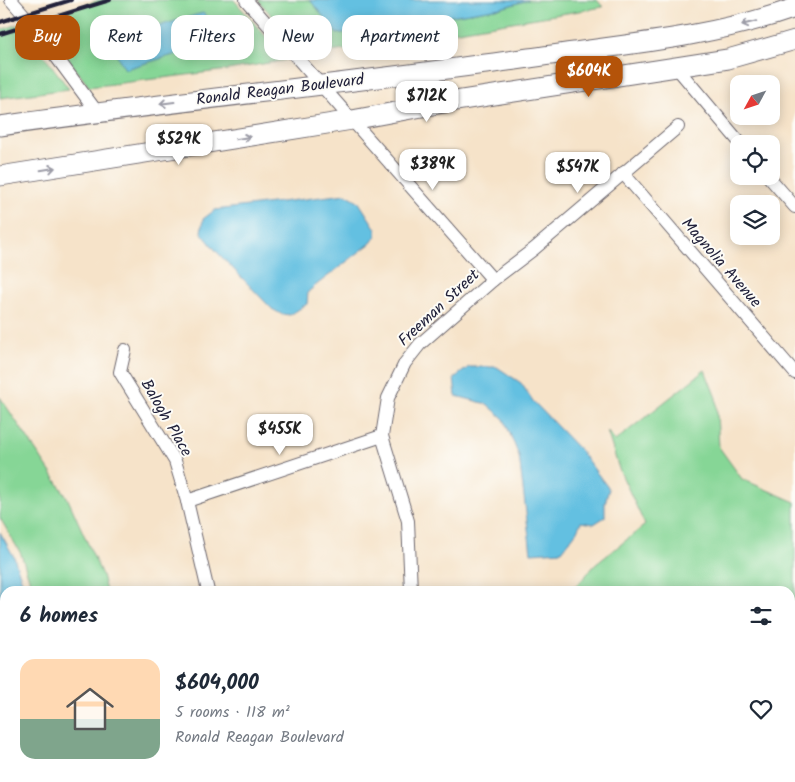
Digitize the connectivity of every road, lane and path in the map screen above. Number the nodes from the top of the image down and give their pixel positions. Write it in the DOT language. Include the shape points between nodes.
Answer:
graph roads {
  1 [pos="11,0"];
  2 [pos="246,0"];
  3 [pos="795,8"];
  4 [pos="666,38"];
  5 [pos="795,41"];
  6 [pos="676,67"];
  7 [pos="320,84"];
  8 [pos="97,112"];
  9 [pos="352,120"];
  10 [pos="0,126"];
  11 [pos="678,127"];
  12 [pos="733,135"];
  13 [pos="623,173"];
  14 [pos="0,176"];
  15 [pos="776,185"];
  16 [pos="795,207"];
  17 [pos="493,280"];
  18 [pos="125,350"];
  19 [pos="795,373"];
  20 [pos="382,436"];
  21 [pos="187,501"];
  22 [pos="207,586"];
  23 [pos="411,586"];
  1 -- 8 [label="street"];
  2 -- 7 [label="street"];
  3 -- 4 [label="main road, Ronald Reagan Boulevard, one-way" via="732,27"];
  4 -- 6 [label="main road"];
  4 -- 7 [label="main road, Ronald Reagan Boulevard"];
  5 -- 6 [label="main road" via="728,59"];
  6 -- 9 [label="main road"];
  6 -- 12 [label="street"];
  7 -- 8 [label="main road, Ronald Reagan Boulevard, one-way"];
  7 -- 9 [label="street"];
  8 -- 10 [label="main road, Ronald Reagan Boulevard"];
  14 -- 9 [label="main road, one-way"];
  9 -- 17 [label="street"];
  11 -- 13 [label="street, Freeman Street"];
  13 -- 17 [label="street, Freeman Street"];
  13 -- 19 [label="street, Magnolia Avenue"];
  15 -- 16 [label="street"];
  17 -- 20 [label="street, Freeman Street" via="420,344 405,363 388,398"];
  18 -- 21 [label="street, Balogh Place" via="120,372 175,461"];
  20 -- 21 [label="street"];
  20 -- 23 [label="street, Freeman Street" via="408,521"];
  21 -- 22 [label="street, Balogh Place"];
}
